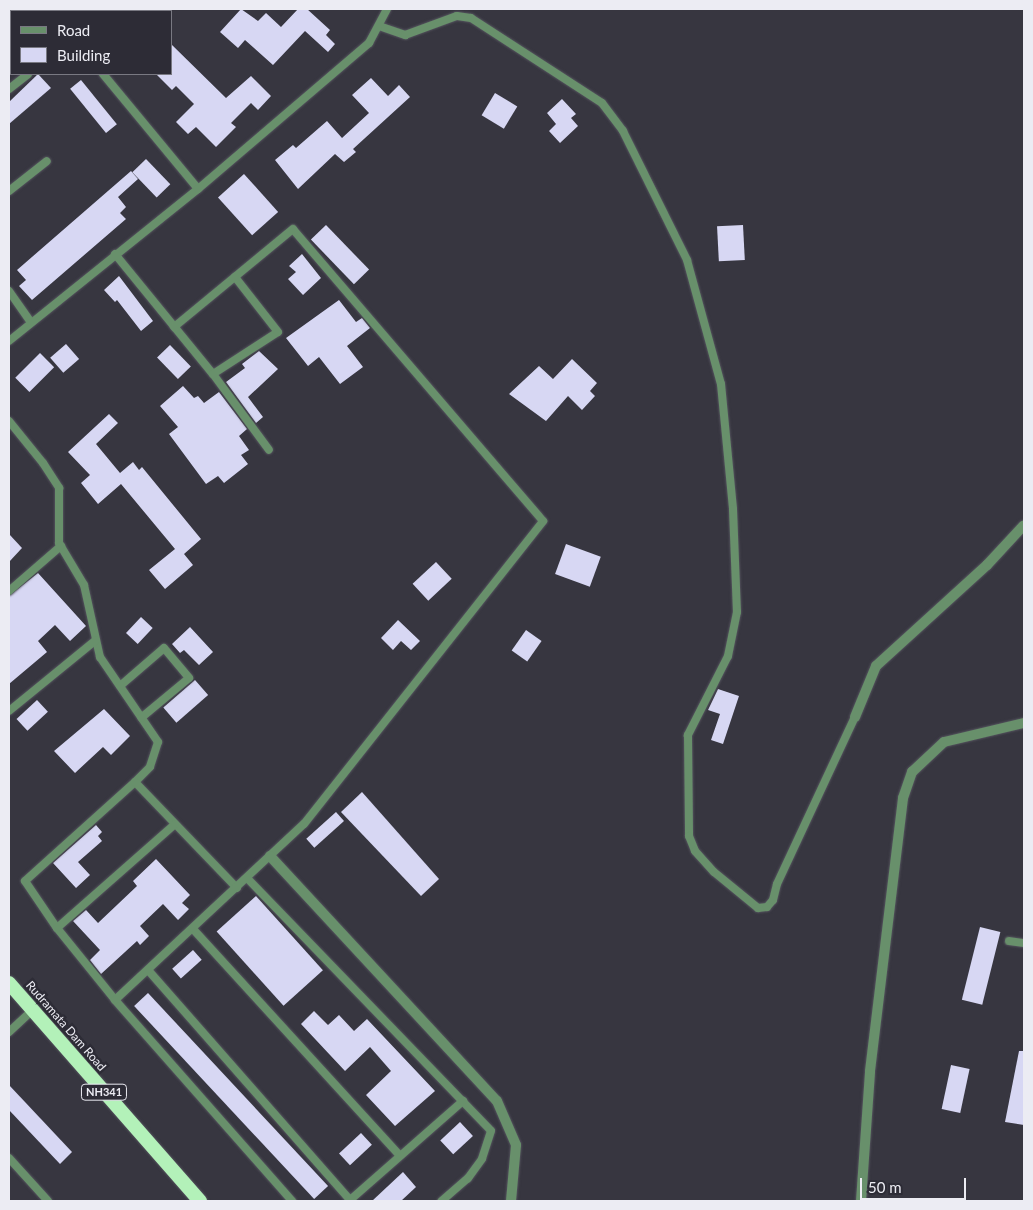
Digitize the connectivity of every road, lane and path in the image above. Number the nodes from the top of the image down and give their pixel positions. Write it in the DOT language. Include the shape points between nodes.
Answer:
graph roads {
  1 [pos="387,9"];
  2 [pos="379,26"];
  3 [pos="27,75"];
  4 [pos="104,75"];
  5 [pos="9,89"];
  6 [pos="47,161"];
  7 [pos="198,189"];
  8 [pos="9,191"];
  9 [pos="115,254"];
  10 [pos="235,277"];
  11 [pos="9,291"];
  12 [pos="32,322"];
  13 [pos="174,327"];
  14 [pos="9,341"];
  15 [pos="213,374"];
  16 [pos="9,421"];
  17 [pos="269,450"];
  18 [pos="1024,524"];
  19 [pos="60,546"];
  20 [pos="9,591"];
  21 [pos="96,640"];
  22 [pos="120,686"];
  23 [pos="9,711"];
  24 [pos="855,717"];
  25 [pos="141,718"];
  26 [pos="1024,723"];
  27 [pos="135,782"];
  28 [pos="175,824"];
  29 [pos="270,856"];
  30 [pos="247,878"];
  31 [pos="237,888"];
  32 [pos="57,928"];
  33 [pos="193,929"];
  34 [pos="1009,941"];
  35 [pos="1024,943"];
  36 [pos="148,970"];
  37 [pos="9,983"];
  38 [pos="115,1000"];
  39 [pos="33,1010"];
  40 [pos="9,1032"];
  41 [pos="463,1101"];
  42 [pos="400,1156"];
  43 [pos="9,1158"];
  44 [pos="350,1200"];
  45 [pos="48,1201"];
  46 [pos="200,1201"];
  47 [pos="292,1201"];
  48 [pos="442,1201"];
  49 [pos="511,1201"];
  50 [pos="861,1201"];
  1 -- 2 [label="lane"];
  2 -- 7 [label="lane" via="369,43"];
  2 -- 24 [label="lane" via="405,35 458,16 471,18 602,103 623,131 687,260 722,384 733,509 737,612 728,656 688,735 689,836 695,851 714,872 758,908 767,907 773,900 777,884"];
  3 -- 5 [label="lane"];
  4 -- 7 [label="lane"];
  6 -- 8 [label="lane"];
  7 -- 9 [label="lane"];
  9 -- 12 [label="lane"];
  9 -- 13 [label="lane"];
  10 -- 13 [label="lane"];
  10 -- 15 [label="lane" via="278,332"];
  10 -- 29 [label="lane" via="293,229 543,521 304,824"];
  11 -- 12 [label="lane"];
  12 -- 14 [label="lane"];
  13 -- 15 [label="lane"];
  15 -- 17 [label="lane"];
  16 -- 19 [label="lane" via="43,463 58,488"];
  18 -- 24 [label="street" via="987,565 876,666"];
  19 -- 20 [label="lane"];
  19 -- 21 [label="lane" via="84,585"];
  21 -- 22 [label="lane" via="100,656"];
  21 -- 23 [label="lane"];
  22 -- 25 [label="lane"];
  22 -- 25 [label="lane" via="164,648 189,678"];
  25 -- 27 [label="lane" via="158,742 150,767"];
  26 -- 50 [label="street" via="944,742 912,772 903,798 870,1072"];
  27 -- 28 [label="lane"];
  27 -- 32 [label="lane" via="25,881"];
  28 -- 31 [label="lane"];
  28 -- 32 [label="lane"];
  29 -- 30 [label="lane"];
  29 -- 49 [label="street" via="497,1101 516,1145"];
  30 -- 31 [label="lane"];
  30 -- 41 [label="lane"];
  31 -- 33 [label="lane"];
  32 -- 38 [label="lane"];
  33 -- 36 [label="lane"];
  33 -- 42 [label="lane"];
  34 -- 35 [label="lane"];
  36 -- 38 [label="lane"];
  36 -- 44 [label="lane"];
  37 -- 39 [label="highway, Rudramata Dam Road / NH341"];
  38 -- 47 [label="lane"];
  39 -- 40 [label="lane"];
  39 -- 46 [label="highway, Rudramata Dam Road / NH341"];
  41 -- 42 [label="lane"];
  41 -- 48 [label="lane" via="490,1131 482,1159 468,1178"];
  42 -- 44 [label="lane"];
  43 -- 45 [label="lane"];
}
